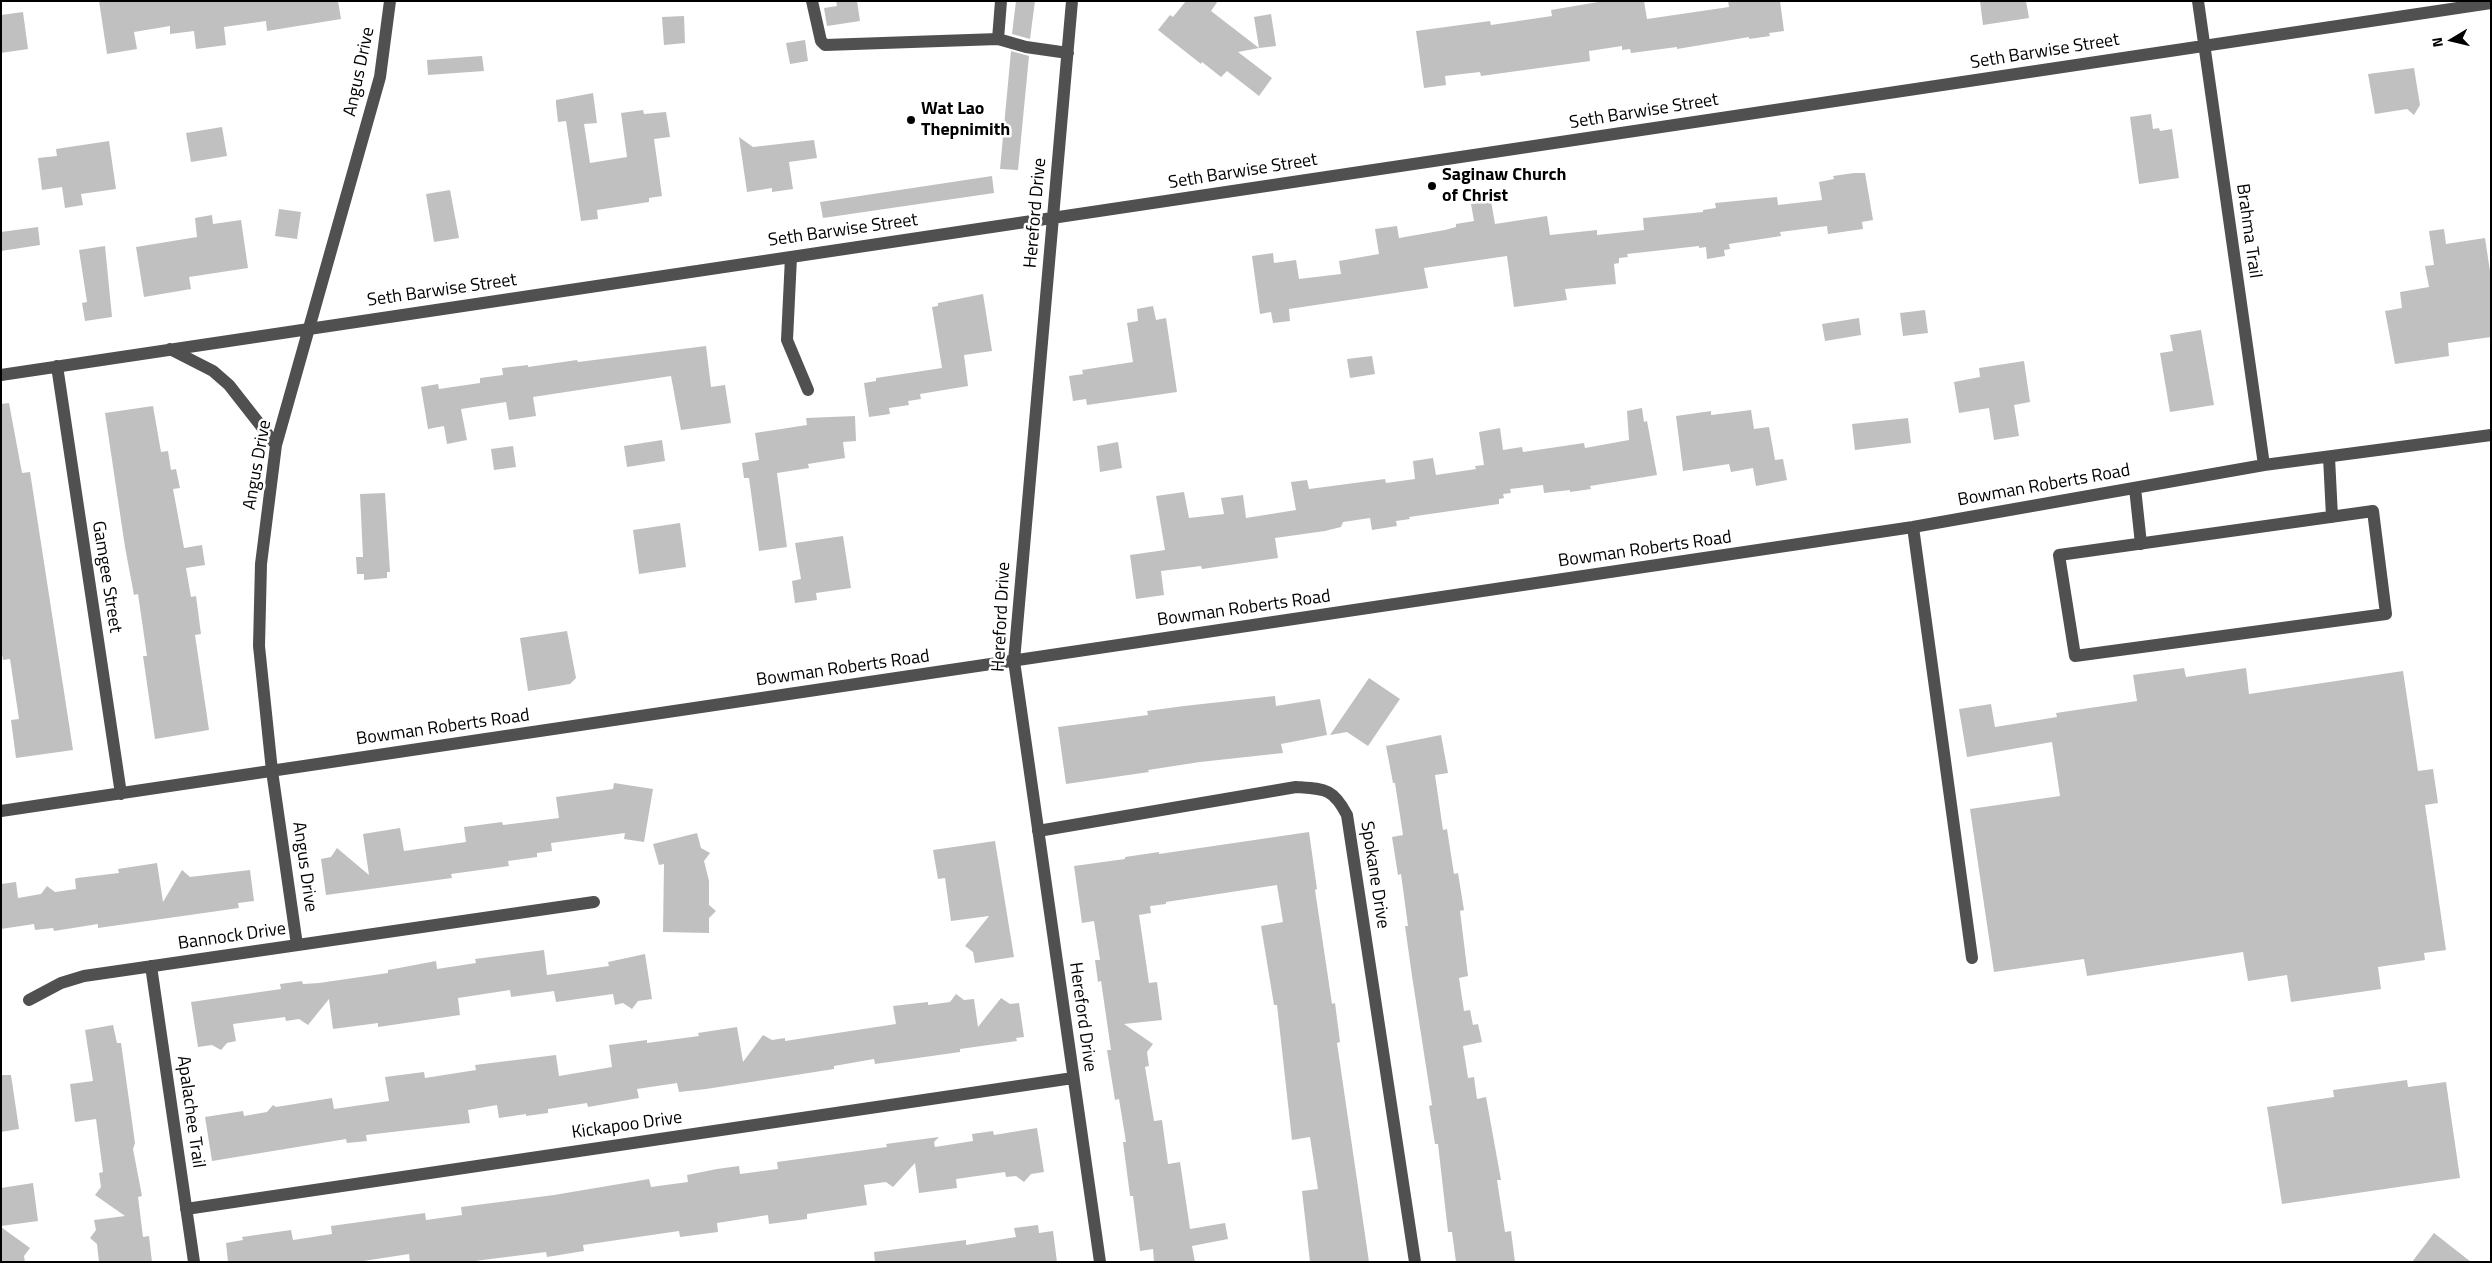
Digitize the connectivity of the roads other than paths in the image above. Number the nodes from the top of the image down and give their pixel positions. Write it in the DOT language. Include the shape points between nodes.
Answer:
graph roads {
  1 [pos="390,1"];
  2 [pos="812,1"];
  3 [pos="1000,1"];
  4 [pos="1072,1"];
  5 [pos="2198,1"];
  6 [pos="2491,3"];
  7 [pos="998,39"];
  8 [pos="2204,46"];
  9 [pos="1068,53"];
  10 [pos="1053,218"];
  11 [pos="791,257"];
  12 [pos="309,329"];
  13 [pos="170,349"];
  14 [pos="57,366"];
  15 [pos="1,375"];
  16 [pos="808,390"];
  17 [pos="2491,435"];
  18 [pos="276,445"];
  19 [pos="2329,457"];
  20 [pos="2264,465"];
  21 [pos="2135,488"];
  22 [pos="2332,517"];
  23 [pos="1913,528"];
  24 [pos="2141,544"];
  25 [pos="1014,661"];
  26 [pos="272,771"];
  27 [pos="121,794"];
  28 [pos="1,811"];
  29 [pos="1038,831"];
  30 [pos="594,902"];
  31 [pos="297,945"];
  32 [pos="1972,958"];
  33 [pos="151,966"];
  34 [pos="29,1000"];
  35 [pos="1073,1078"];
  36 [pos="186,1209"];
  37 [pos="194,1262"];
  38 [pos="1100,1262"];
  39 [pos="1415,1262"];
  1 -- 12 [label="street, Angus Drive" via="380,77"];
  2 -- 7 [label="street" via="821,41 825,45"];
  3 -- 7 [label="street"];
  4 -- 9 [label="street, Hereford Drive"];
  5 -- 8 [label="street, Brahma Trail"];
  6 -- 8 [label="street, Seth Barwise Street"];
  7 -- 9 [label="street"];
  8 -- 10 [label="street, Seth Barwise Street"];
  8 -- 20 [label="street, Brahma Trail"];
  9 -- 10 [label="street, Hereford Drive"];
  10 -- 11 [label="street, Seth Barwise Street"];
  10 -- 25 [label="street, Hereford Drive"];
  11 -- 12 [label="street, Seth Barwise Street"];
  11 -- 16 [label="street" via="788,340"];
  12 -- 13 [label="street, Seth Barwise Street"];
  12 -- 18 [label="street, Angus Drive"];
  13 -- 14 [label="street, Seth Barwise Street"];
  13 -- 18 [label="street" via="212,371 229,385"];
  14 -- 15 [label="street, Seth Barwise Street"];
  14 -- 27 [label="street, Gamgee Street"];
  17 -- 19 [label="street, Bowman Roberts Road"];
  18 -- 26 [label="street, Angus Drive" via="261,564 259,646"];
  19 -- 20 [label="street, Bowman Roberts Road"];
  19 -- 22 [label="street"];
  20 -- 21 [label="street, Bowman Roberts Road"];
  21 -- 23 [label="street, Bowman Roberts Road"];
  21 -- 24 [label="street"];
  22 -- 24 [label="street"];
  22 -- 24 [label="street" via="2373,511 2386,614 2075,656 2059,555"];
  23 -- 25 [label="street, Bowman Roberts Road"];
  23 -- 32 [label="street"];
  25 -- 26 [label="street, Bowman Roberts Road"];
  25 -- 29 [label="street, Hereford Drive"];
  26 -- 27 [label="street, Bowman Roberts Road"];
  26 -- 31 [label="street, Angus Drive"];
  27 -- 28 [label="street, Bowman Roberts Road"];
  29 -- 35 [label="street, Hereford Drive"];
  29 -- 39 [label="street, Spokane Drive" via="1296,787 1322,789 1338,798 1347,815"];
  30 -- 31 [label="street, Bannock Drive"];
  31 -- 33 [label="street, Bannock Drive"];
  33 -- 34 [label="street, Bannock Drive" via="61,982"];
  33 -- 36 [label="street, Apalachee Trail"];
  35 -- 36 [label="street, Kickapoo Drive"];
  35 -- 38 [label="street, Hereford Drive"];
  36 -- 37 [label="street, Apalachee Trail"];
}
